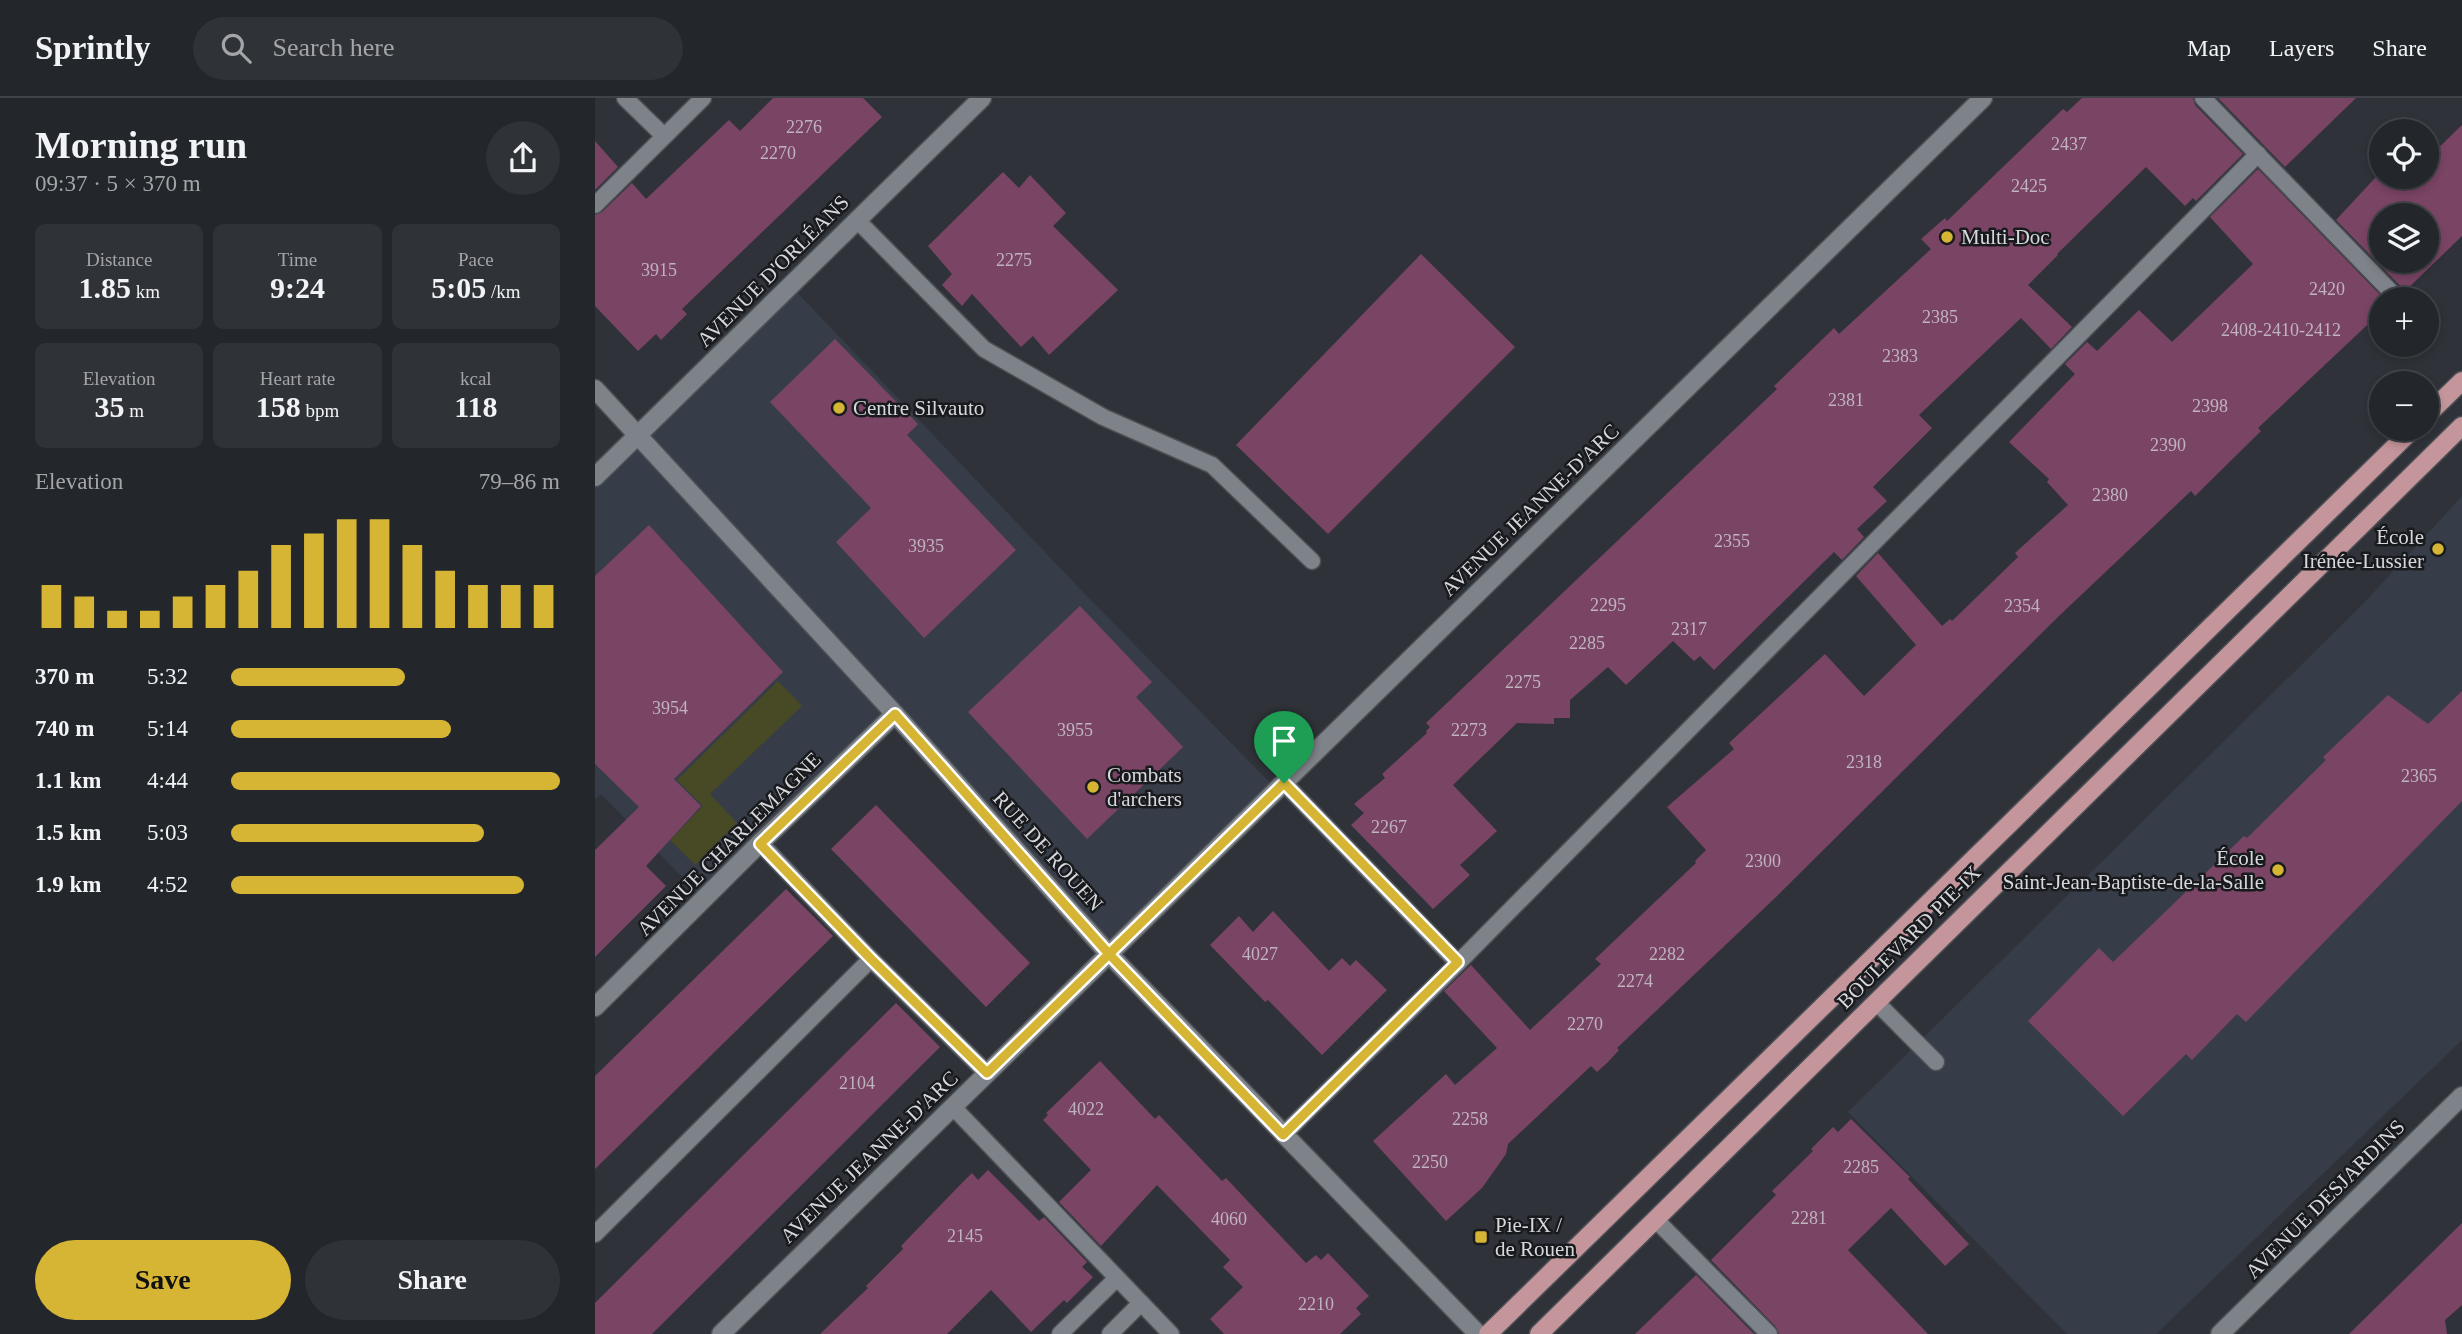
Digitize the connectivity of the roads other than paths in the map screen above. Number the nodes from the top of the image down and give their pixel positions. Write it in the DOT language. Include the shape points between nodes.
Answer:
graph roads {
  1 [pos="625,98"];
  2 [pos="703,98"];
  3 [pos="982,98"];
  4 [pos="1983,98"];
  5 [pos="2203,98"];
  6 [pos="664,136"];
  7 [pos="2257,154"];
  8 [pos="595,205"];
  9 [pos="857,220"];
  10 [pos="2386,287"];
  11 [pos="2462,381"];
  12 [pos="595,389"];
  13 [pos="2439,403"];
  14 [pos="2462,426"];
  15 [pos="637,435"];
  16 [pos="2401,441"];
  17 [pos="595,477"];
  18 [pos="1313,561"];
  19 [pos="895,714"];
  20 [pos="1284,783"];
  21 [pos="760,844"];
  22 [pos="1109,954"];
  23 [pos="871,959"];
  24 [pos="1458,962"];
  25 [pos="1876,1002"];
  26 [pos="595,1007"];
  27 [pos="1936,1062"];
  28 [pos="987,1073"];
  29 [pos="2462,1096"];
  30 [pos="953,1107"];
  31 [pos="1283,1135"];
  32 [pos="1655,1219"];
  33 [pos="595,1234"];
  34 [pos="1117,1278"];
  35 [pos="1141,1303"];
  36 [pos="721,1334"];
  37 [pos="1060,1334"];
  38 [pos="1110,1334"];
  39 [pos="1171,1334"];
  40 [pos="1478,1334"];
  41 [pos="1488,1334"];
  42 [pos="1539,1334"];
  43 [pos="1769,1334"];
  44 [pos="2220,1334"];
  1 -- 6 [label="lane"];
  2 -- 6 [label="lane"];
  3 -- 9 [label="street, AVENUE D'ORLÉANS"];
  4 -- 20 [label="street, AVENUE JEANNE-D'ARC"];
  5 -- 7 [label="lane"];
  6 -- 8 [label="lane"];
  7 -- 10 [label="lane"];
  7 -- 24 [label="lane"];
  9 -- 15 [label="street, AVENUE D'ORLÉANS"];
  9 -- 18 [label="lane" via="984,349 1103,417 1212,465"];
  11 -- 13 [label="main road"];
  12 -- 15 [label="street, RUE DE ROUEN"];
  14 -- 25 [label="main road, BOULEVARD PIE-IX"];
  15 -- 17 [label="street, AVENUE D'ORLÉANS"];
  15 -- 19 [label="street, RUE DE ROUEN"];
  16 -- 41 [label="main road, BOULEVARD PIE-IX"];
  19 -- 21 [label="street, AVENUE CHARLEMAGNE"];
  19 -- 22 [label="street, RUE DE ROUEN"];
  20 -- 22 [label="street, AVENUE JEANNE-D'ARC"];
  20 -- 24 [label="lane"];
  21 -- 23 [label="lane"];
  21 -- 26 [label="street, AVENUE CHARLEMAGNE"];
  22 -- 28 [label="street, AVENUE JEANNE-D'ARC"];
  22 -- 31 [label="street, RUE DE ROUEN"];
  23 -- 28 [label="lane"];
  23 -- 33 [label="lane"];
  24 -- 31 [label="lane"];
  25 -- 27 [label="lane"];
  25 -- 32 [label="main road, BOULEVARD PIE-IX"];
  28 -- 30 [label="street, AVENUE JEANNE-D'ARC"];
  29 -- 44 [label="street, AVENUE DESJARDINS"];
  30 -- 34 [label="lane"];
  30 -- 36 [label="street, AVENUE JEANNE-D'ARC"];
  31 -- 40 [label="street, RUE DE ROUEN"];
  32 -- 42 [label="main road, BOULEVARD PIE-IX"];
  32 -- 43 [label="lane"];
  34 -- 35 [label="lane"];
  34 -- 37 [label="lane"];
  35 -- 38 [label="lane"];
  35 -- 39 [label="lane"];
}
